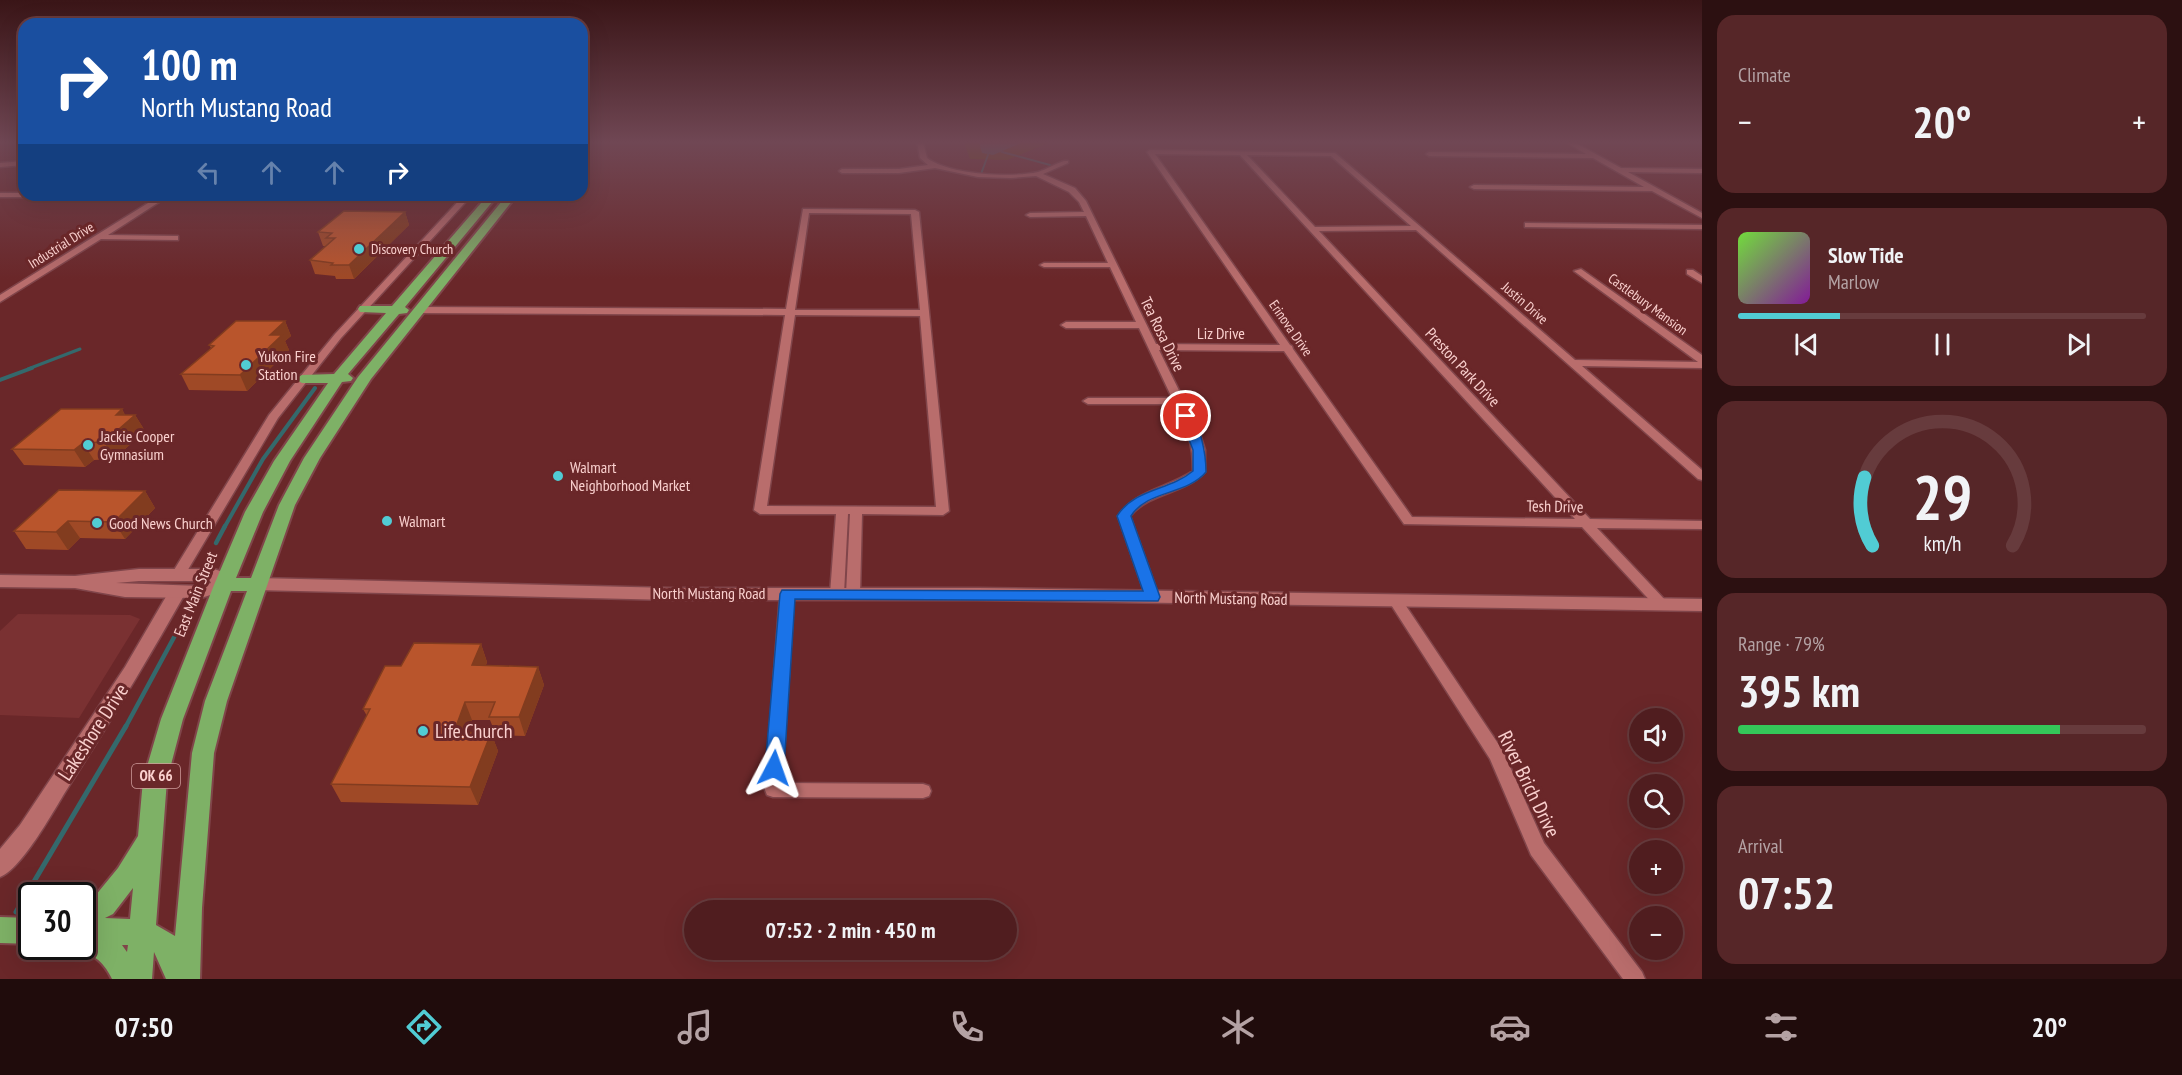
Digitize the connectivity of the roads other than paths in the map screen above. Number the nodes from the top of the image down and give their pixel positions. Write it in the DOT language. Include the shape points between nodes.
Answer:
graph roads {
  1 [pos="1067,188"];
  2 [pos="1175,188"];
  3 [pos="1275,188"];
  4 [pos="1370,188"];
  5 [pos="1535,188"];
  6 [pos="1653,189"];
  7 [pos="0,195"];
  8 [pos="18,195"];
  9 [pos="156,201"];
  10 [pos="463,201"];
  11 [pos="488,201"];
  12 [pos="507,201"];
  13 [pos="1089,214"];
  14 [pos="1030,215"];
  15 [pos="1702,216"];
  16 [pos="1528,225"];
  17 [pos="1702,227"];
  18 [pos="1418,228"];
  19 [pos="1314,229"];
  20 [pos="99,237"];
  21 [pos="175,238"];
  22 [pos="1044,265"];
  23 [pos="1113,265"];
  24 [pos="1578,271"];
  25 [pos="1690,272"];
  26 [pos="1702,279"];
  27 [pos="0,299"];
  28 [pos="364,309"];
  29 [pos="397,310"];
  30 [pos="419,310"];
  31 [pos="791,311"];
  32 [pos="924,313"];
  33 [pos="1066,325"];
  34 [pos="1142,325"];
  35 [pos="1153,347"];
  36 [pos="1289,348"];
  37 [pos="1702,360"];
  38 [pos="1574,363"];
  39 [pos="1702,365"];
  40 [pos="338,378"];
  41 [pos="365,378"];
  42 [pos="302,379"];
  43 [pos="1088,400"];
  44 [pos="1179,401"];
  45 [pos="1702,476"];
  46 [pos="849,511"];
  47 [pos="1408,521"];
  48 [pos="1586,523"];
  49 [pos="1702,525"];
  50 [pos="0,581"];
  51 [pos="177,583"];
  52 [pos="257,584"];
  53 [pos="223,585"];
  54 [pos="787,594"];
  55 [pos="845,594"];
  56 [pos="1152,597"];
  57 [pos="1395,600"];
  58 [pos="1661,604"];
  59 [pos="1702,604"];
  60 [pos="923,791"];
  61 [pos="149,839"];
  62 [pos="0,866"];
  63 [pos="96,909"];
  64 [pos="0,930"];
  65 [pos="18,931"];
  66 [pos="96,931"];
  67 [pos="141,932"];
  68 [pos="96,941"];
  69 [pos="126,979"];
  70 [pos="138,979"];
  71 [pos="180,979"];
  72 [pos="186,979"];
  73 [pos="1635,979"];
  1 -- 13 [label="street, Tea Rosa Drive"];
  2 -- 36 [label="street, Erinova Drive"];
  3 -- 19 [label="street, Preston Park Drive"];
  4 -- 18 [label="street, Justin Drive"];
  5 -- 6 [label="street"];
  6 -- 15 [label="street"];
  7 -- 8 [label="street"];
  9 -- 20 [label="street, Industrial Drive"];
  10 -- 28 [label="street, East Main Street"];
  11 -- 29 [label="highway, East Main Street / OK 66"];
  12 -- 30 [label="highway, OK 66"];
  13 -- 14 [label="street"];
  13 -- 23 [label="street, Tea Rosa Drive"];
  16 -- 17 [label="street"];
  18 -- 19 [label="street"];
  18 -- 38 [label="street, Justin Drive"];
  19 -- 48 [label="street, Preston Park Drive"];
  20 -- 21 [label="street"];
  20 -- 27 [label="street, Industrial Drive"];
  22 -- 23 [label="street"];
  23 -- 34 [label="street, Tea Rosa Drive"];
  24 -- 37 [label="street, Castlebury Mansion"];
  25 -- 26 [label="street"];
  28 -- 29 [label="highway"];
  28 -- 42 [label="street, East Main Street"];
  29 -- 30 [label="highway"];
  29 -- 40 [label="highway, East Main Street / OK 66"];
  30 -- 31 [label="street"];
  30 -- 41 [label="highway, OK 66"];
  31 -- 32 [label="street"];
  31 -- 32 [label="street" via="806,211 915,212"];
  31 -- 46 [label="street" via="760,510"];
  32 -- 46 [label="street" via="943,511"];
  33 -- 34 [label="street"];
  34 -- 35 [label="street, Tea Rosa Drive"];
  35 -- 36 [label="street, Liz Drive"];
  35 -- 44 [label="street, Tea Rosa Drive"];
  36 -- 47 [label="street, Erinova Drive"];
  38 -- 39 [label="street"];
  38 -- 45 [label="street, Justin Drive"];
  40 -- 41 [label="highway"];
  40 -- 42 [label="highway"];
  40 -- 53 [label="highway, East Main Street / OK 66" via="271,481"];
  41 -- 52 [label="highway, OK 66" via="302,477"];
  42 -- 51 [label="street, East Main Street" via="273,417"];
  43 -- 44 [label="street"];
  44 -- 56 [label="street, Tea Rosa Drive" via="1199,450 1199,472 1189,481 1151,494 1129,508 1124,516"];
  46 -- 55 [label="street"];
  47 -- 48 [label="street, Tesh Drive"];
  48 -- 49 [label="street, Tesh Drive"];
  48 -- 58 [label="street, Preston Park Drive"];
  50 -- 51 [label="street" via="75,582 125,591"];
  51 -- 53 [label="street" via="201,592"];
  51 -- 62 [label="street, Lakeshore Drive" via="132,672 28,832"];
  52 -- 53 [label="highway"];
  52 -- 54 [label="street, North Mustang Road"];
  52 -- 72 [label="highway, OK 66" via="216,701 203,753"];
  53 -- 61 [label="highway, East Main Street / OK 66" via="172,718 154,780"];
  54 -- 55 [label="street, North Mustang Road"];
  54 -- 60 [label="street" via="773,790"];
  55 -- 56 [label="street, North Mustang Road"];
  56 -- 57 [label="street, North Mustang Road"];
  57 -- 58 [label="street, North Mustang Road"];
  57 -- 73 [label="street, River Brich Drive" via="1497,756 1537,849"];
  58 -- 59 [label="street, North Mustang Road"];
  61 -- 63 [label="highway" via="127,876"];
  61 -- 67 [label="highway, East Main Street / OK 66"];
  64 -- 65 [label="highway"];
  66 -- 67 [label="highway"];
  67 -- 70 [label="highway, East Main Street / OK 66"];
  67 -- 71 [label="highway" via="164,943"];
  68 -- 69 [label="highway" via="116,957"];
}
